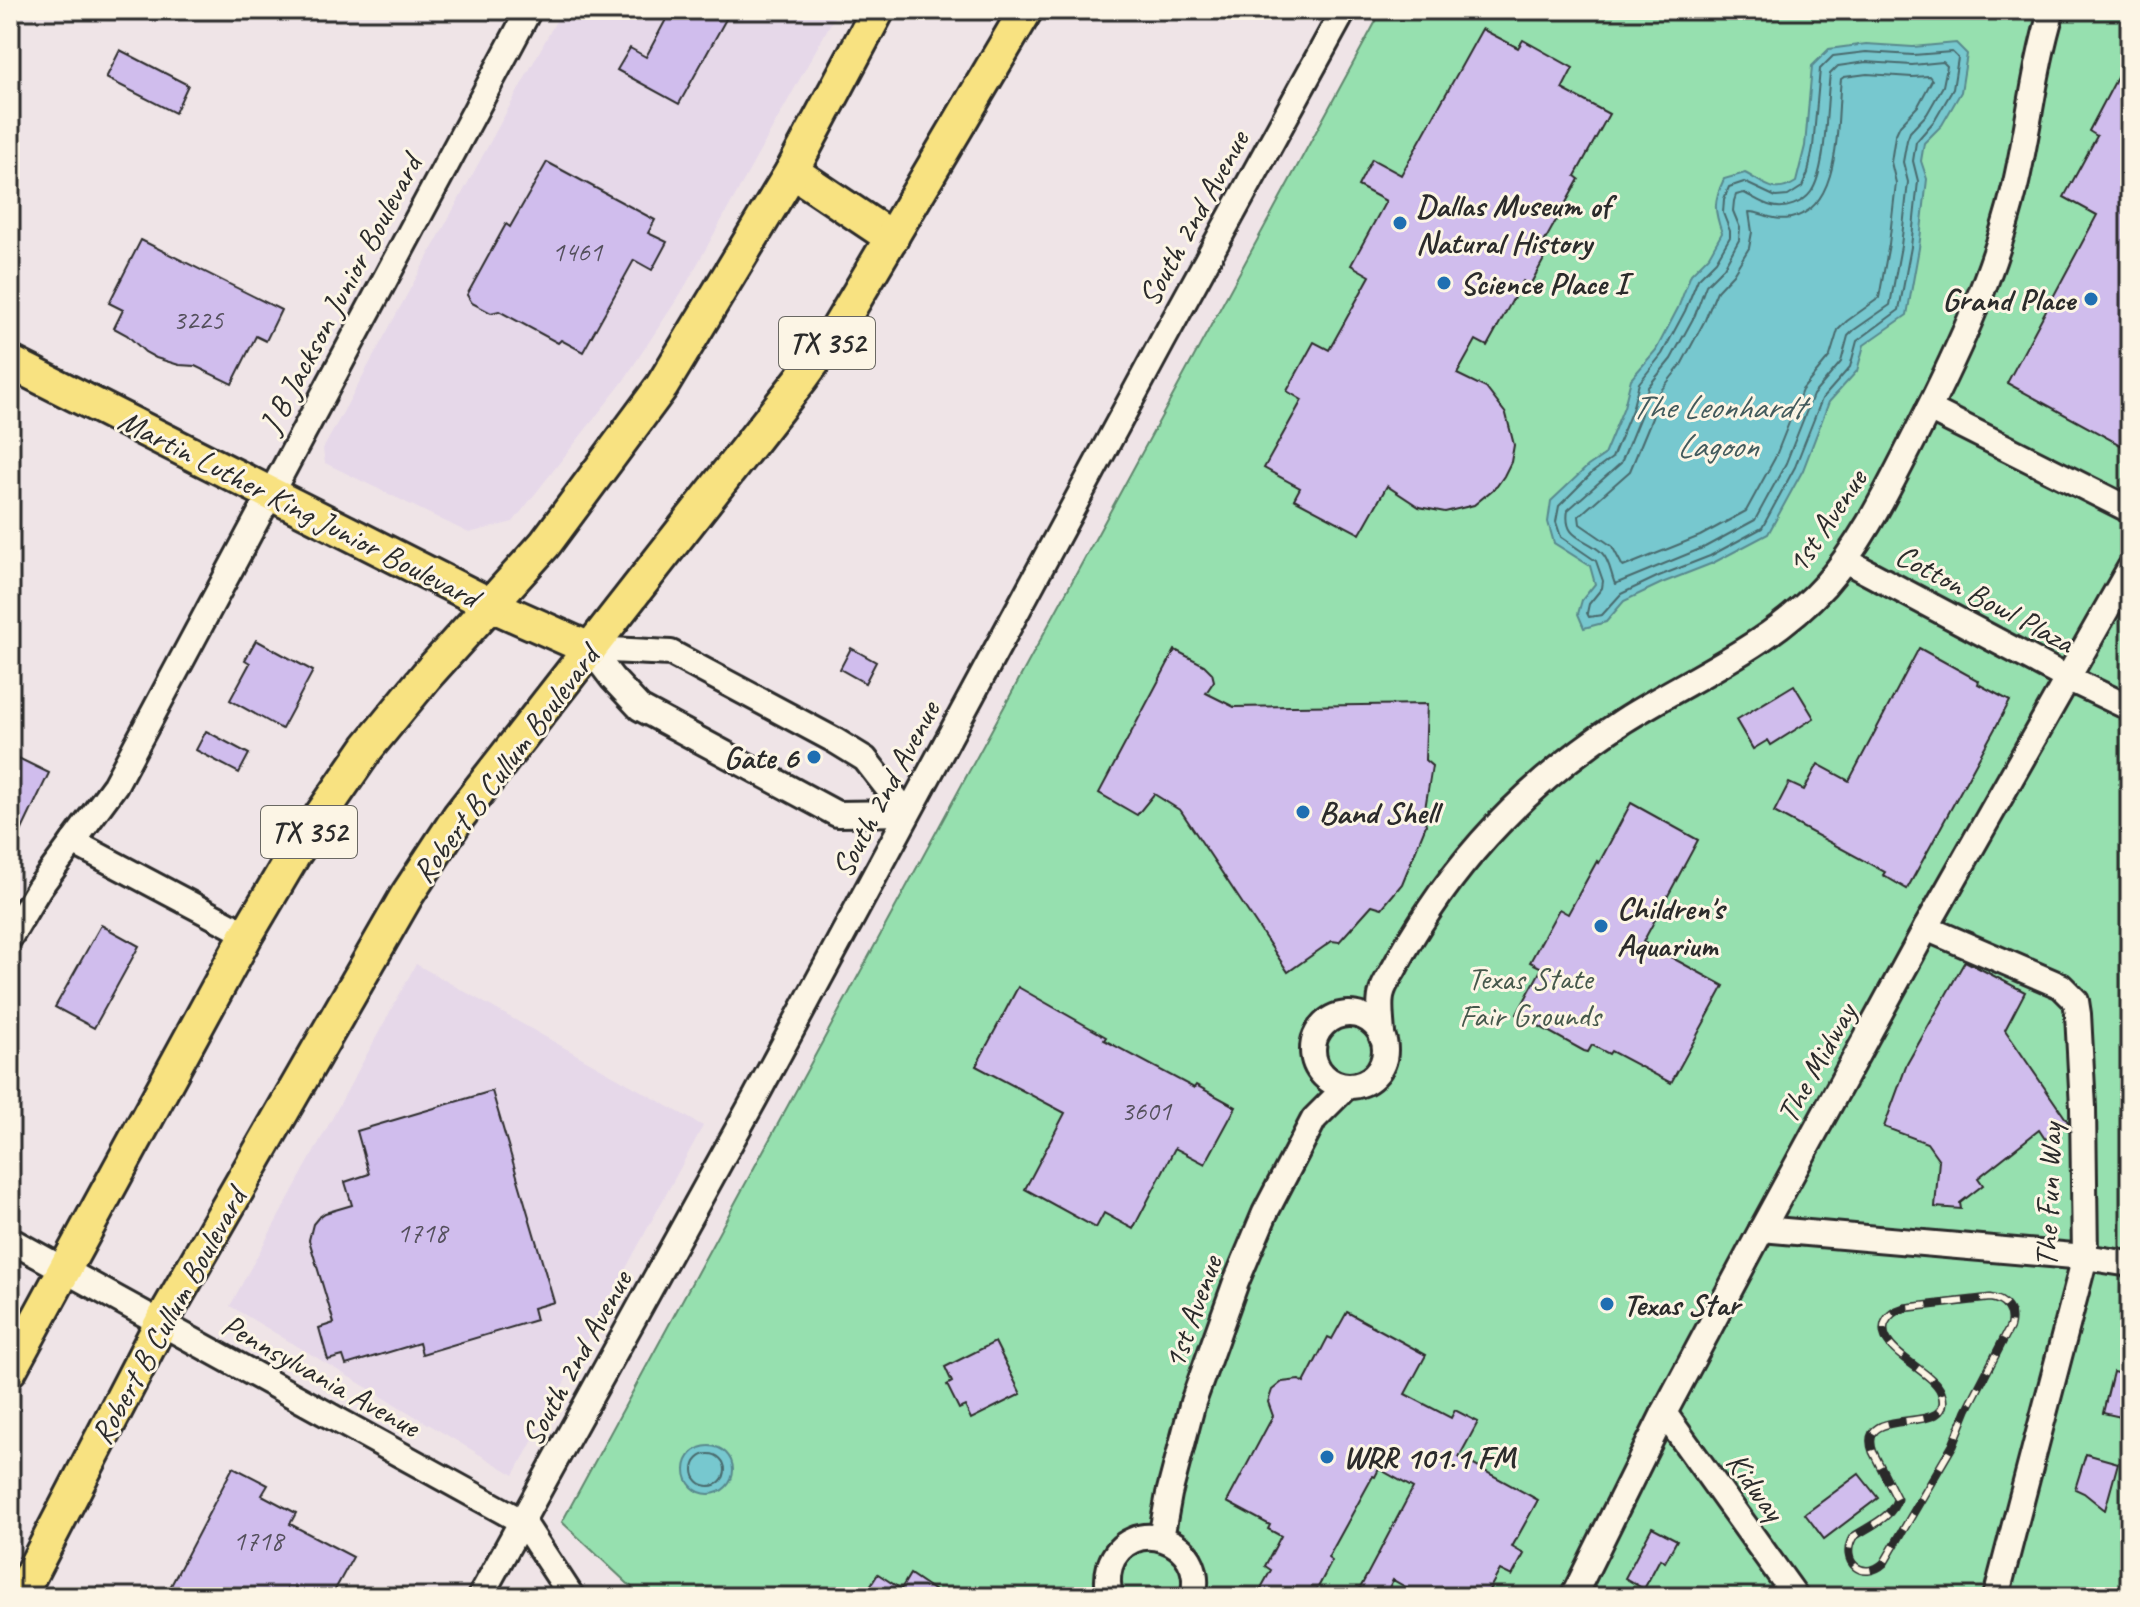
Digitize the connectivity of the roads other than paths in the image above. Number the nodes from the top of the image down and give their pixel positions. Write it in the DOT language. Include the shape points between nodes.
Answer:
graph roads {
  1 [pos="529,10"];
  2 [pos="878,10"];
  3 [pos="1026,10"];
  4 [pos="1344,10"];
  5 [pos="2052,10"];
  6 [pos="792,171"];
  7 [pos="892,238"];
  8 [pos="10,362"];
  9 [pos="1929,409"];
  10 [pos="270,494"];
  11 [pos="2130,510"];
  12 [pos="1854,565"];
  13 [pos="2130,568"];
  14 [pos="491,605"];
  15 [pos="590,649"];
  16 [pos="2067,678"];
  17 [pos="2130,708"];
  18 [pos="907,813"];
  19 [pos="73,842"];
  20 [pos="1926,928"];
  21 [pos="247,934"];
  22 [pos="10,937"];
  23 [pos="1381,994"];
  24 [pos="1343,1014"];
  25 [pos="1382,1037"];
  26 [pos="1317,1067"];
  27 [pos="1346,1087"];
  28 [pos="1314,1119"];
  29 [pos="1762,1229"];
  30 [pos="10,1240"];
  31 [pos="2085,1257"];
  32 [pos="2130,1264"];
  33 [pos="66,1271"];
  34 [pos="161,1323"];
  35 [pos="10,1370"];
  36 [pos="1664,1413"];
  37 [pos="523,1522"];
  38 [pos="1161,1538"];
  39 [pos="19,1597"];
  40 [pos="480,1597"];
  41 [pos="572,1597"];
  42 [pos="1111,1597"];
  43 [pos="1193,1597"];
  44 [pos="1573,1597"];
  45 [pos="1796,1597"];
  46 [pos="1996,1597"];
  1 -- 10 [label="street, J B Jackson Junior Boulevard"];
  2 -- 6 [label="main road, TX 352"];
  3 -- 7 [label="main road, Robert B Cullum Boulevard / TX 352"];
  4 -- 18 [label="street, South 2nd Avenue"];
  5 -- 9 [label="street, 1st Avenue" via="2001,238 1983,292"];
  6 -- 7 [label="main road"];
  6 -- 14 [label="main road, TX 352" via="662,386 545,544"];
  7 -- 15 [label="main road, Robert B Cullum Boulevard / TX 352" via="801,379"];
  8 -- 10 [label="main road, Martin Luther King Junior Boulevard"];
  9 -- 11 [label="street"];
  9 -- 23 [label="street, 1st Avenue" via="1871,522 1818,592 1754,645 1623,721 1528,796 1461,867 1416,930"];
  10 -- 14 [label="main road, Martin Luther King Junior Boulevard"];
  10 -- 19 [label="street, J B Jackson Junior Boulevard" via="115,785"];
  12 -- 16 [label="street, Cotton Bowl Plaza"];
  13 -- 16 [label="street, The Midway"];
  14 -- 15 [label="main road, Martin Luther King Junior Boulevard"];
  14 -- 21 [label="main road, TX 352" via="368,747"];
  15 -- 18 [label="street, Martin Luther King Junior Boulevard" via="671,653 865,759"];
  15 -- 18 [label="street, Martin Luther King Junior Boulevard" via="640,708 837,814"];
  15 -- 34 [label="main road, Robert B Cullum Boulevard / TX 352" via="459,816 407,895"];
  16 -- 17 [label="street, Cotton Bowl Plaza"];
  16 -- 20 [label="street, The Midway"];
  18 -- 37 [label="street, South 2nd Avenue"];
  19 -- 21 [label="street"];
  19 -- 22 [label="street, J B Jackson Junior Boulevard"];
  20 -- 29 [label="street, The Midway"];
  20 -- 31 [label="street, The Fun Way" via="2061,986 2076,1001"];
  21 -- 33 [label="main road, TX 352"];
  23 -- 24 [label="street"];
  23 -- 25 [label="street"];
  24 -- 25 [label="street" via="1366,1018"];
  24 -- 26 [label="street" via="1317,1034"];
  25 -- 27 [label="street" via="1384,1061 1378,1072 1369,1081"];
  26 -- 27 [label="street" via="1323,1076"];
  26 -- 28 [label="street, 1st Avenue"];
  27 -- 28 [label="street, 1st Avenue"];
  28 -- 38 [label="street, 1st Avenue" via="1236,1282 1193,1402"];
  29 -- 31 [label="street"];
  29 -- 36 [label="street, The Midway"];
  30 -- 33 [label="street, Pennsylvania Avenue"];
  31 -- 32 [label="street"];
  31 -- 46 [label="street, The Fun Way"];
  33 -- 34 [label="street, Pennsylvania Avenue"];
  33 -- 35 [label="main road, TX 352"];
  34 -- 37 [label="street, Pennsylvania Avenue"];
  34 -- 39 [label="main road, Robert B Cullum Boulevard / TX 352"];
  36 -- 44 [label="street, The Midway"];
  36 -- 45 [label="street, Kidway"];
  37 -- 40 [label="street, South 2nd Avenue"];
  37 -- 41 [label="street, Pennsylvania Avenue"];
  38 -- 42 [label="street" via="1147,1537 1120,1549 1108,1575"];
  38 -- 43 [label="street" via="1175,1543 1193,1565"];
}
